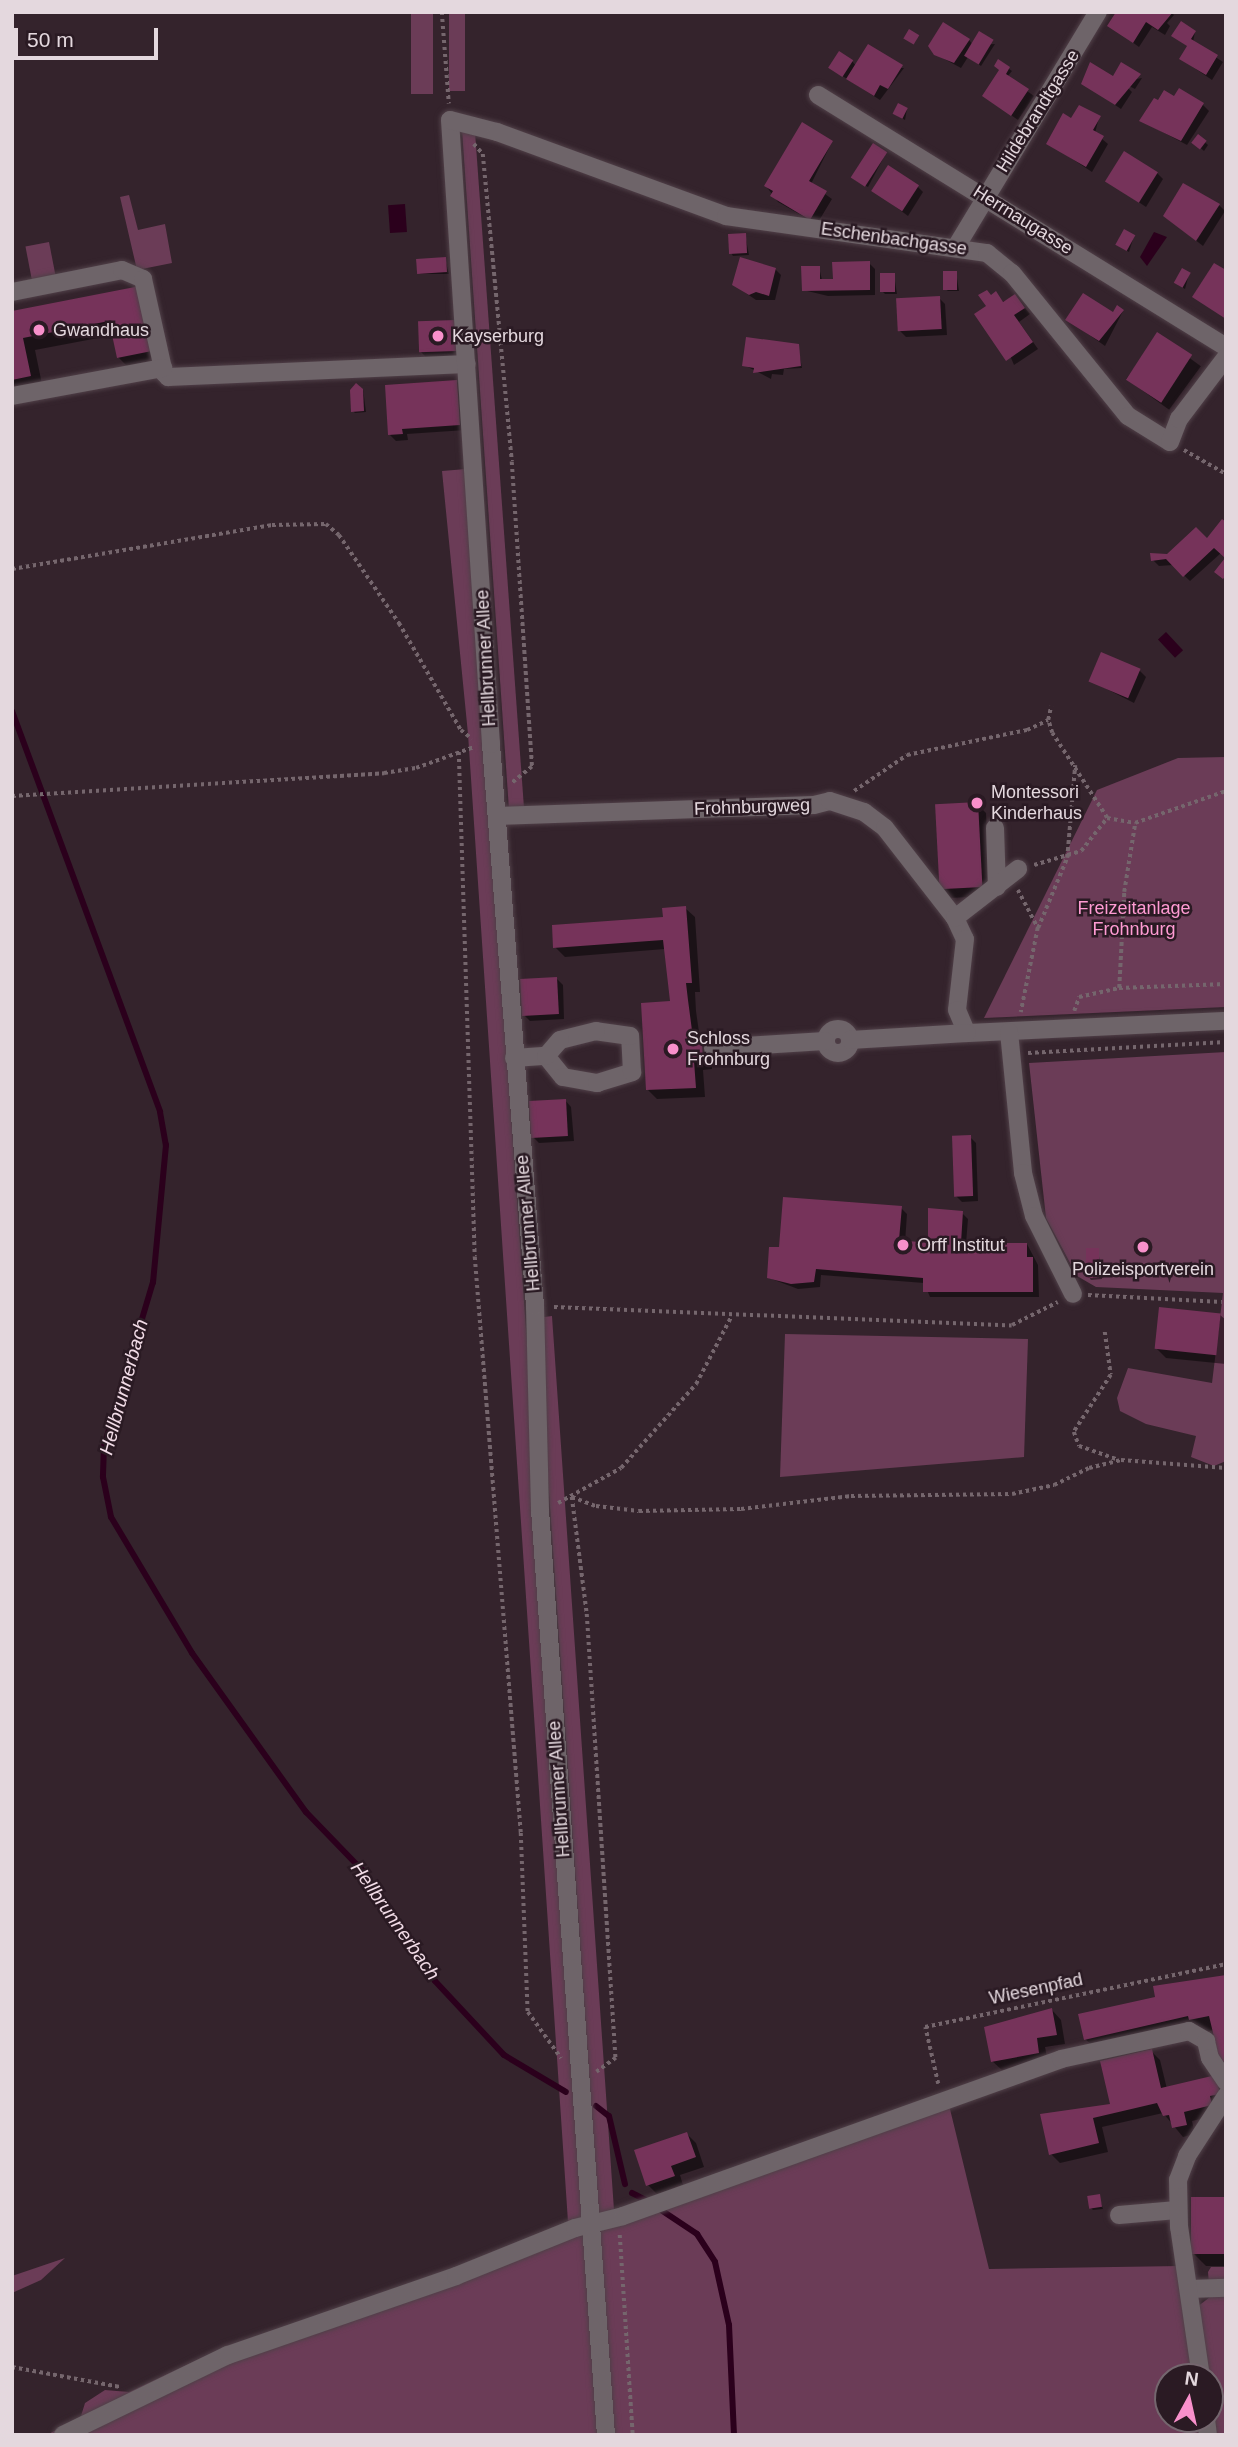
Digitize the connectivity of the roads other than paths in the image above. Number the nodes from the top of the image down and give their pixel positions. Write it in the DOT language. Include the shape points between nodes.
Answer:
graph roads {
  1 [pos="1098,12"];
  2 [pos="818,95"];
  3 [pos="450,120"];
  4 [pos="986,197"];
  5 [pos="956,247"];
  6 [pos="12,292"];
  7 [pos="1226,347"];
  8 [pos="1226,357"];
  9 [pos="467,364"];
  10 [pos="163,368"];
  11 [pos="12,396"];
  12 [pos="496,816"];
  13 [pos="995,828"];
  14 [pos="955,918"];
  15 [pos="1226,1021"];
  16 [pos="1015,1032"];
  17 [pos="967,1033"];
  18 [pos="713,1048"];
  19 [pos="546,1056"];
  20 [pos="514,1058"];
  21 [pos="1073,1294"];
  22 [pos="1226,2082"];
  23 [pos="1226,2096"];
  24 [pos="1177,2210"];
  25 [pos="1119,2215"];
  26 [pos="598,2223"];
  27 [pos="1226,2288"];
  28 [pos="1189,2289"];
  29 [pos="1199,2363"];
  30 [pos="63,2435"];
  31 [pos="606,2435"];
  1 -- 4 [label="street, Hildebrandtgasse"];
  2 -- 4 [label="street, Herrnaugasse"];
  3 -- 5 [label="street, Eschenbachgasse" via="497,132 735,218"];
  3 -- 9 [label="street, Hellbrunner Allee"];
  4 -- 5 [label="street, Hildebrandtgasse"];
  4 -- 7 [label="street, Herrnaugasse"];
  5 -- 8 [label="street, Eschenbachgasse" via="986,253 1012,273 1104,391 1128,416 1170,442 1179,419"];
  6 -- 10 [label="street" via="122,270 143,279"];
  9 -- 10 [label="street" via="180,378 165,375"];
  9 -- 12 [label="street, Hellbrunner Allee"];
  10 -- 11 [label="street"];
  12 -- 14 [label="street, Frohnburgweg" via="830,801 864,812 885,828"];
  12 -- 20 [label="street, Hellbrunner Allee"];
  13 -- 14 [label="street" via="1007,878"];
  14 -- 17 [label="street, Frohnburgweg" via="965,939 957,1010"];
  15 -- 16 [label="street"];
  16 -- 17 [label="street"];
  16 -- 21 [label="street" via="1012,1054 1023,1172 1034,1216"];
  17 -- 18 [label="street" via="850,1040 846,1031 837,1028 825,1041"];
  19 -- 19 [label="street" via="563,1077 597,1083 632,1072 630,1036 584,1034 560,1040"];
  19 -- 20 [label="street"];
  20 -- 26 [label="street, Hellbrunner Allee" via="535,1307 540,1510 580,2084"];
  22 -- 26 [label="street" via="1202,2036 1180,2031 1061,2059"];
  23 -- 24 [label="street" via="1187,2156 1178,2180"];
  24 -- 25 [label="street"];
  24 -- 28 [label="street"];
  26 -- 30 [label="street" via="228,2355"];
  26 -- 31 [label="street, Hellbrunner Allee"];
  27 -- 28 [label="street"];
  28 -- 29 [label="street"];
}
